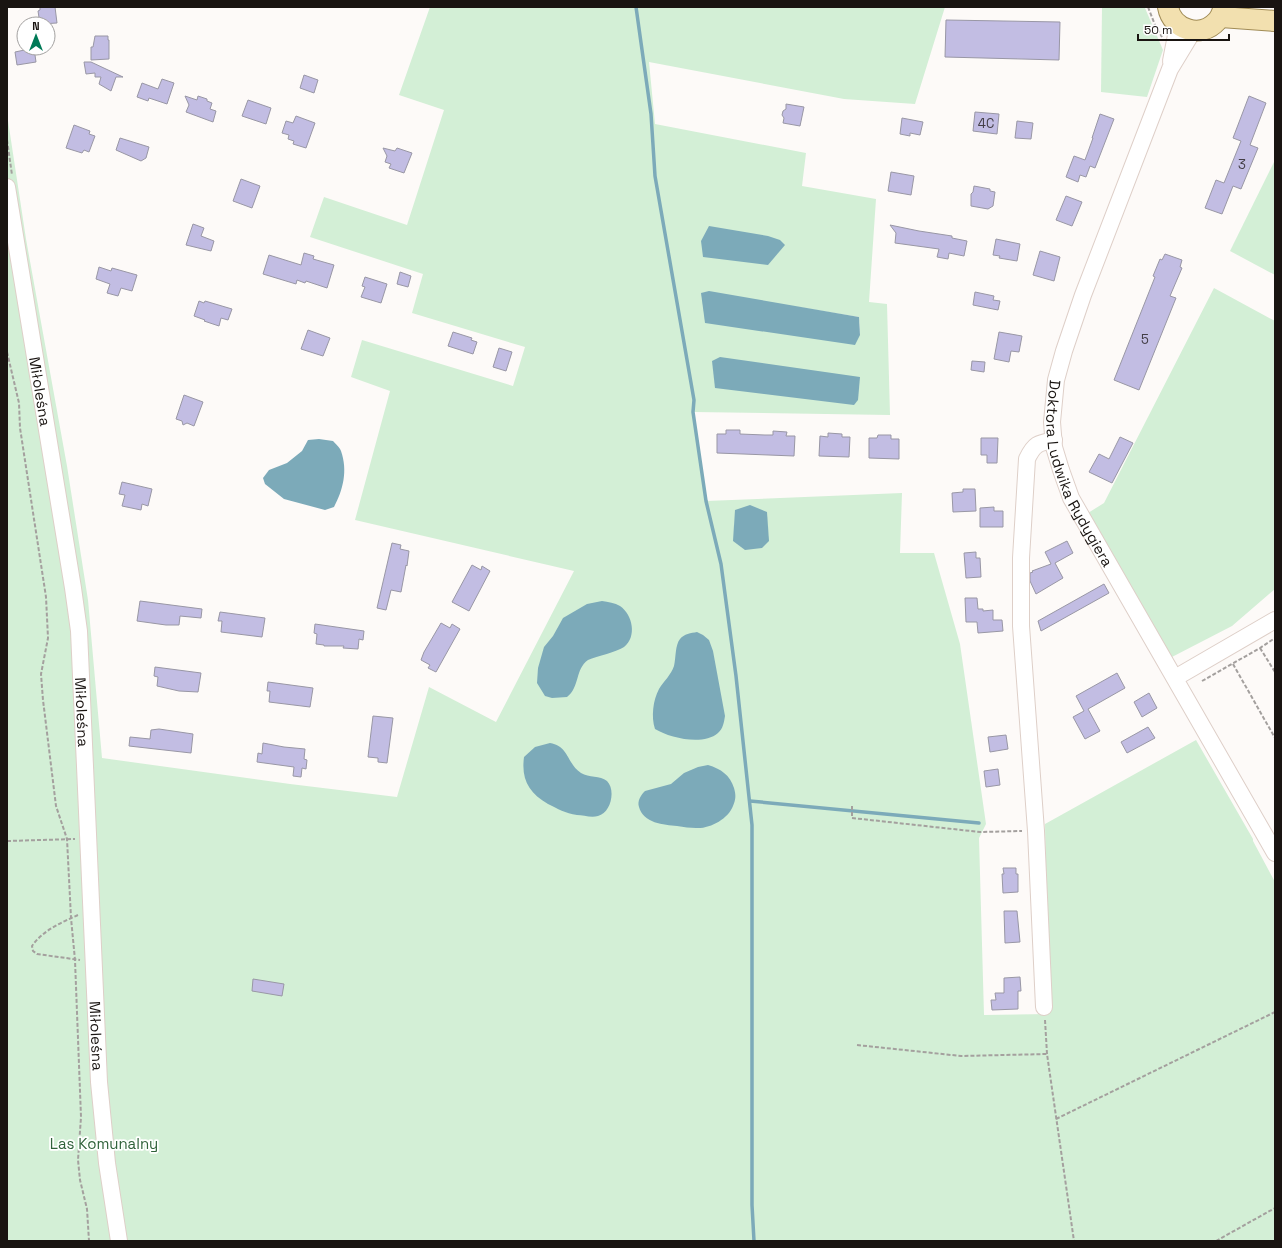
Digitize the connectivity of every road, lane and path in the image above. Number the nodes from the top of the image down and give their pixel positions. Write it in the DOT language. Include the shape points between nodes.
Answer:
graph roads {
  1 [pos="1168,7"];
  2 [pos="1251,7"];
  3 [pos="1222,12"];
  4 [pos="1275,15"];
  5 [pos="1275,21"];
  6 [pos="1186,28"];
  7 [pos="7,187"];
  8 [pos="7,352"];
  9 [pos="1054,440"];
  10 [pos="1275,620"];
  11 [pos="1275,638"];
  12 [pos="1260,648"];
  13 [pos="1233,664"];
  14 [pos="1275,672"];
  15 [pos="1175,678"];
  16 [pos="1202,681"];
  17 [pos="1275,738"];
  18 [pos="852,806"];
  19 [pos="1036,831"];
  20 [pos="88,838"];
  21 [pos="67,840"];
  22 [pos="7,841"];
  23 [pos="1275,853"];
  24 [pos="91,912"];
  25 [pos="71,918"];
  26 [pos="93,959"];
  27 [pos="75,960"];
  28 [pos="1044,1007"];
  29 [pos="1275,1012"];
  30 [pos="857,1045"];
  31 [pos="1047,1054"];
  32 [pos="1056,1119"];
  33 [pos="1275,1208"];
  34 [pos="89,1241"];
  35 [pos="119,1241"];
  36 [pos="1074,1241"];
  37 [pos="1216,1241"];
  1 -- 6 [label="main road" via="1173,21"];
  2 -- 4 [label="main road"];
  3 -- 5 [label="main road"];
  3 -- 6 [label="main road" via="1212,26 1206,29"];
  6 -- 9 [label="street, Doktora Ludwika Rydygiera" via="1083,294 1064,351 1053,400"];
  7 -- 20 [label="street, Miłoleśna" via="79,631"];
  8 -- 21 [label="path" via="19,403 20,428 46,597 48,638 41,674 43,700 56,806"];
  9 -- 15 [label="street, Doktora Ludwika Rydygiera" via="1071,498"];
  9 -- 19 [label="street" via="1041,442 1032,448 1027,459 1021,558 1021,626"];
  10 -- 15 [label="street"];
  11 -- 12 [label="path"];
  12 -- 13 [label="path"];
  12 -- 14 [label="path"];
  13 -- 16 [label="path"];
  13 -- 17 [label="path"];
  15 -- 23 [label="street, Doktora Ludwika Rydygiera"];
  18 -- 19 [label="path" via="852,818 980,832"];
  19 -- 28 [label="street"];
  20 -- 21 [label="path"];
  20 -- 24 [label="street, Miłoleśna"];
  21 -- 22 [label="path"];
  21 -- 25 [label="path"];
  24 -- 25 [label="path" via="83,912"];
  24 -- 26 [label="street, Miłoleśna"];
  25 -- 27 [label="path"];
  25 -- 27 [label="path" via="55,926 32,946 37,954"];
  26 -- 27 [label="path"];
  26 -- 35 [label="street, Miłoleśna" via="99,1082 107,1163"];
  27 -- 34 [label="path" via="81,1117 78,1160 87,1209"];
  28 -- 31 [label="path"];
  29 -- 32 [label="path"];
  30 -- 31 [label="path" via="960,1056"];
  31 -- 32 [label="path"];
  32 -- 36 [label="path"];
  33 -- 37 [label="path"];
}
